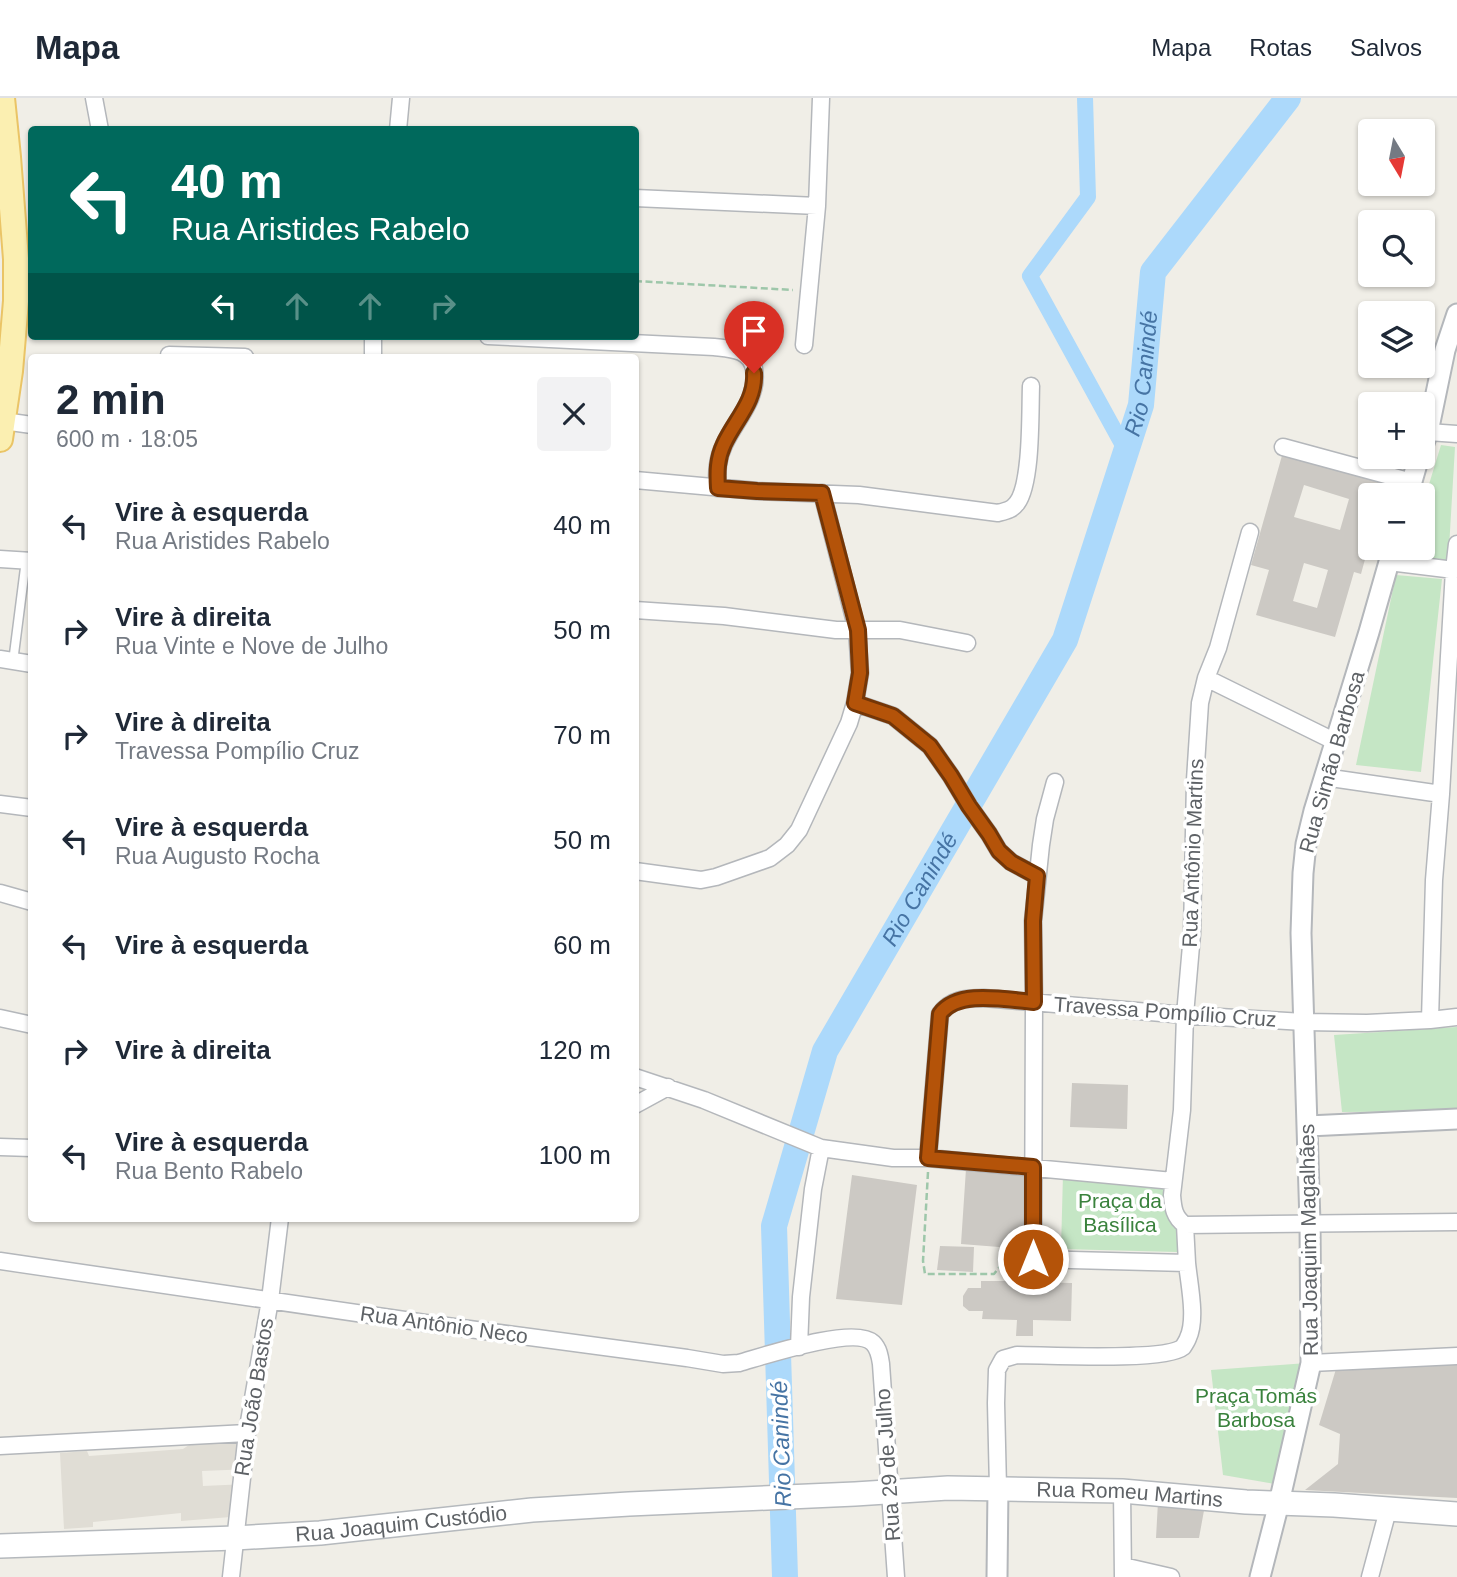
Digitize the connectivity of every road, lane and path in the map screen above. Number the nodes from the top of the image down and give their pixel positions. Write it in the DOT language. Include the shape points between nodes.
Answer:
graph roads {
  1 [pos="2,98"];
  2 [pos="94,98"];
  3 [pos="401,98"];
  4 [pos="821,98"];
  5 [pos="99,126"];
  6 [pos="398,126"];
  7 [pos="639,198"];
  8 [pos="817,206"];
  9 [pos="639,281"];
  10 [pos="810,291"];
  11 [pos="1457,314"];
  12 [pos="570,340"];
  13 [pos="804,345"];
  14 [pos="5,371"];
  15 [pos="1031,386"];
  16 [pos="1435,394"];
  17 [pos="28,426"];
  18 [pos="1,430"];
  19 [pos="1457,434"];
  20 [pos="1435,437"];
  21 [pos="1283,447"];
  22 [pos="639,480"];
  23 [pos="1392,483"];
  24 [pos="718,488"];
  25 [pos="822,493"];
  26 [pos="1250,532"];
  27 [pos="1457,544"];
  28 [pos="0,559"];
  29 [pos="1390,560"];
  30 [pos="1412,560"];
  31 [pos="28,561"];
  32 [pos="28,566"];
  33 [pos="1454,570"];
  34 [pos="639,610"];
  35 [pos="858,630"];
  36 [pos="967,643"];
  37 [pos="7,660"];
  38 [pos="28,663"];
  39 [pos="1206,678"];
  40 [pos="1452,696"];
  41 [pos="855,703"];
  42 [pos="1336,742"];
  43 [pos="1324,777"];
  44 [pos="1055,782"];
  45 [pos="1441,794"];
  46 [pos="0,804"];
  47 [pos="28,808"];
  48 [pos="639,872"];
  49 [pos="1037,876"];
  50 [pos="0,893"];
  51 [pos="28,901"];
  52 [pos="1034,1002"];
  53 [pos="1185,1016"];
  54 [pos="1457,1017"];
  55 [pos="0,1018"];
  56 [pos="1430,1020"];
  57 [pos="1304,1022"];
  58 [pos="28,1024"];
  59 [pos="639,1078"];
  60 [pos="668,1087"];
  61 [pos="639,1103"];
  62 [pos="1457,1119"];
  63 [pos="1308,1126"];
  64 [pos="814,1146"];
  65 [pos="0,1147"];
  66 [pos="28,1148"];
  67 [pos="928,1158"];
  68 [pos="1033,1167"];
  69 [pos="1172,1181"];
  70 [pos="280,1222"];
  71 [pos="1457,1222"];
  72 [pos="1310,1223"];
  73 [pos="1185,1225"];
  74 [pos="1033,1259"];
  75 [pos="0,1261"];
  76 [pos="1187,1263"];
  77 [pos="270,1300"];
  78 [pos="794,1348"];
  79 [pos="879,1353"];
  80 [pos="1457,1356"];
  81 [pos="1311,1363"];
  82 [pos="247,1433"];
  83 [pos="0,1446"];
  84 [pos="998,1488"];
  85 [pos="1122,1491"];
  86 [pos="891,1492"];
  87 [pos="802,1496"];
  88 [pos="1279,1503"];
  89 [pos="1388,1510"];
  90 [pos="1457,1514"];
  91 [pos="235,1538"];
  92 [pos="0,1546"];
  93 [pos="1123,1572"];
  94 [pos="231,1577"];
  95 [pos="896,1577"];
  96 [pos="997,1577"];
  97 [pos="1171,1577"];
  98 [pos="1260,1577"];
  99 [pos="1370,1577"];
  1 -- 14 [label="main road" via="16,259 16,302"];
  2 -- 5 [label="street"];
  3 -- 6 [label="street"];
  4 -- 8 [label="street"];
  7 -- 8 [label="street"];
  8 -- 10 [label="street"];
  9 -- 10 [label="path"];
  10 -- 13 [label="street"];
  11 -- 16 [label="street"];
  12 -- 24 [label="street" via="714,347 744,353 750,359 753,389 721,452"];
  14 -- 18 [label="main road"];
  15 -- 25 [label="street" via="1027,470 1023,490 1010,510 998,513"];
  17 -- 18 [label="street"];
  19 -- 20 [label="street"];
  21 -- 23 [label="street"];
  22 -- 24 [label="street"];
  24 -- 25 [label="street"];
  25 -- 35 [label="street"];
  26 -- 39 [label="street, Rua Antônio Martins"];
  27 -- 33 [label="street"];
  28 -- 31 [label="street"];
  29 -- 42 [label="street, Rua Simão Barbosa"];
  30 -- 33 [label="street"];
  32 -- 37 [label="lane"];
  33 -- 40 [label="street"];
  34 -- 35 [label="street"];
  35 -- 36 [label="street" via="900,631"];
  35 -- 41 [label="street" via="860,673"];
  37 -- 38 [label="street"];
  39 -- 42 [label="street"];
  39 -- 53 [label="street, Rua Antônio Martins" via="1197,748"];
  40 -- 45 [label="street"];
  41 -- 48 [label="street" via="799,830 787,845 770,858 701,880"];
  41 -- 49 [label="street" via="893,716 930,746 999,851"];
  42 -- 43 [label="street, Rua Simão Barbosa"];
  43 -- 45 [label="street"];
  43 -- 57 [label="street, Rua Simão Barbosa" via="1303,873"];
  44 -- 49 [label="street"];
  45 -- 56 [label="street"];
  46 -- 47 [label="street"];
  49 -- 52 [label="street"];
  50 -- 51 [label="street"];
  52 -- 53 [label="street, Travessa Pompílio Cruz"];
  52 -- 67 [label="street, Travessa Pompílio Cruz" via="971,998 956,1001 940,1014"];
  52 -- 68 [label="street"];
  53 -- 57 [label="street, Travessa Pompílio Cruz"];
  53 -- 69 [label="street, Rua Antônio Martins" via="1182,1110"];
  54 -- 56 [label="street, Travessa Pompílio Cruz"];
  55 -- 58 [label="street"];
  56 -- 57 [label="street, Travessa Pompílio Cruz"];
  57 -- 63 [label="street, Rua Joaquim Magalhães"];
  59 -- 60 [label="street"];
  60 -- 61 [label="street"];
  60 -- 64 [label="street"];
  62 -- 63 [label="street"];
  63 -- 72 [label="street, Rua Joaquim Magalhães"];
  64 -- 67 [label="street" via="893,1158"];
  64 -- 78 [label="street"];
  65 -- 66 [label="street"];
  67 -- 68 [label="street"];
  67 -- 74 [label="path" via="925,1274 994,1274 1005,1260"];
  68 -- 69 [label="street"];
  68 -- 74 [label="street"];
  69 -- 73 [label="street, Rua Antônio Martins" via="1172,1208"];
  70 -- 77 [label="street, Rua João Bastos"];
  71 -- 72 [label="street"];
  72 -- 73 [label="street"];
  72 -- 81 [label="street, Rua Joaquim Magalhães"];
  73 -- 76 [label="street"];
  74 -- 76 [label="street"];
  75 -- 77 [label="street, Rua Antônio Neco"];
  76 -- 84 [label="street" via="1192,1324 1183,1347 1138,1357 1017,1355 1003,1359 997,1370"];
  77 -- 78 [label="street, Rua Antônio Neco" via="716,1363 733,1364"];
  77 -- 82 [label="street, Rua João Bastos"];
  78 -- 79 [label="street, Rua Antônio Neco" via="861,1337"];
  79 -- 86 [label="street, Rua 29 de Julho"];
  80 -- 81 [label="street"];
  81 -- 88 [label="street, Rua Joaquim Magalhães"];
  82 -- 83 [label="street"];
  82 -- 91 [label="street, Rua João Bastos"];
  84 -- 85 [label="main road, Rua Romeu Martins"];
  84 -- 86 [label="main road, Rua Romeu Martins"];
  84 -- 96 [label="street"];
  85 -- 88 [label="main road, Rua Romeu Martins"];
  85 -- 93 [label="street"];
  86 -- 87 [label="main road, Rua Romeu Martins"];
  86 -- 95 [label="street, Rua 29 de Julho"];
  87 -- 91 [label="main road, Rua Joaquim Custódio" via="532,1510"];
  88 -- 89 [label="main road, Rua Romeu Martins"];
  88 -- 98 [label="street, Rua Joaquim Magalhães"];
  89 -- 90 [label="main road, Rua Romeu Martins"];
  89 -- 99 [label="street"];
  91 -- 92 [label="main road, Rua Joaquim Custódio"];
  91 -- 94 [label="street, Rua João Bastos"];
  93 -- 97 [label="street"];
}
